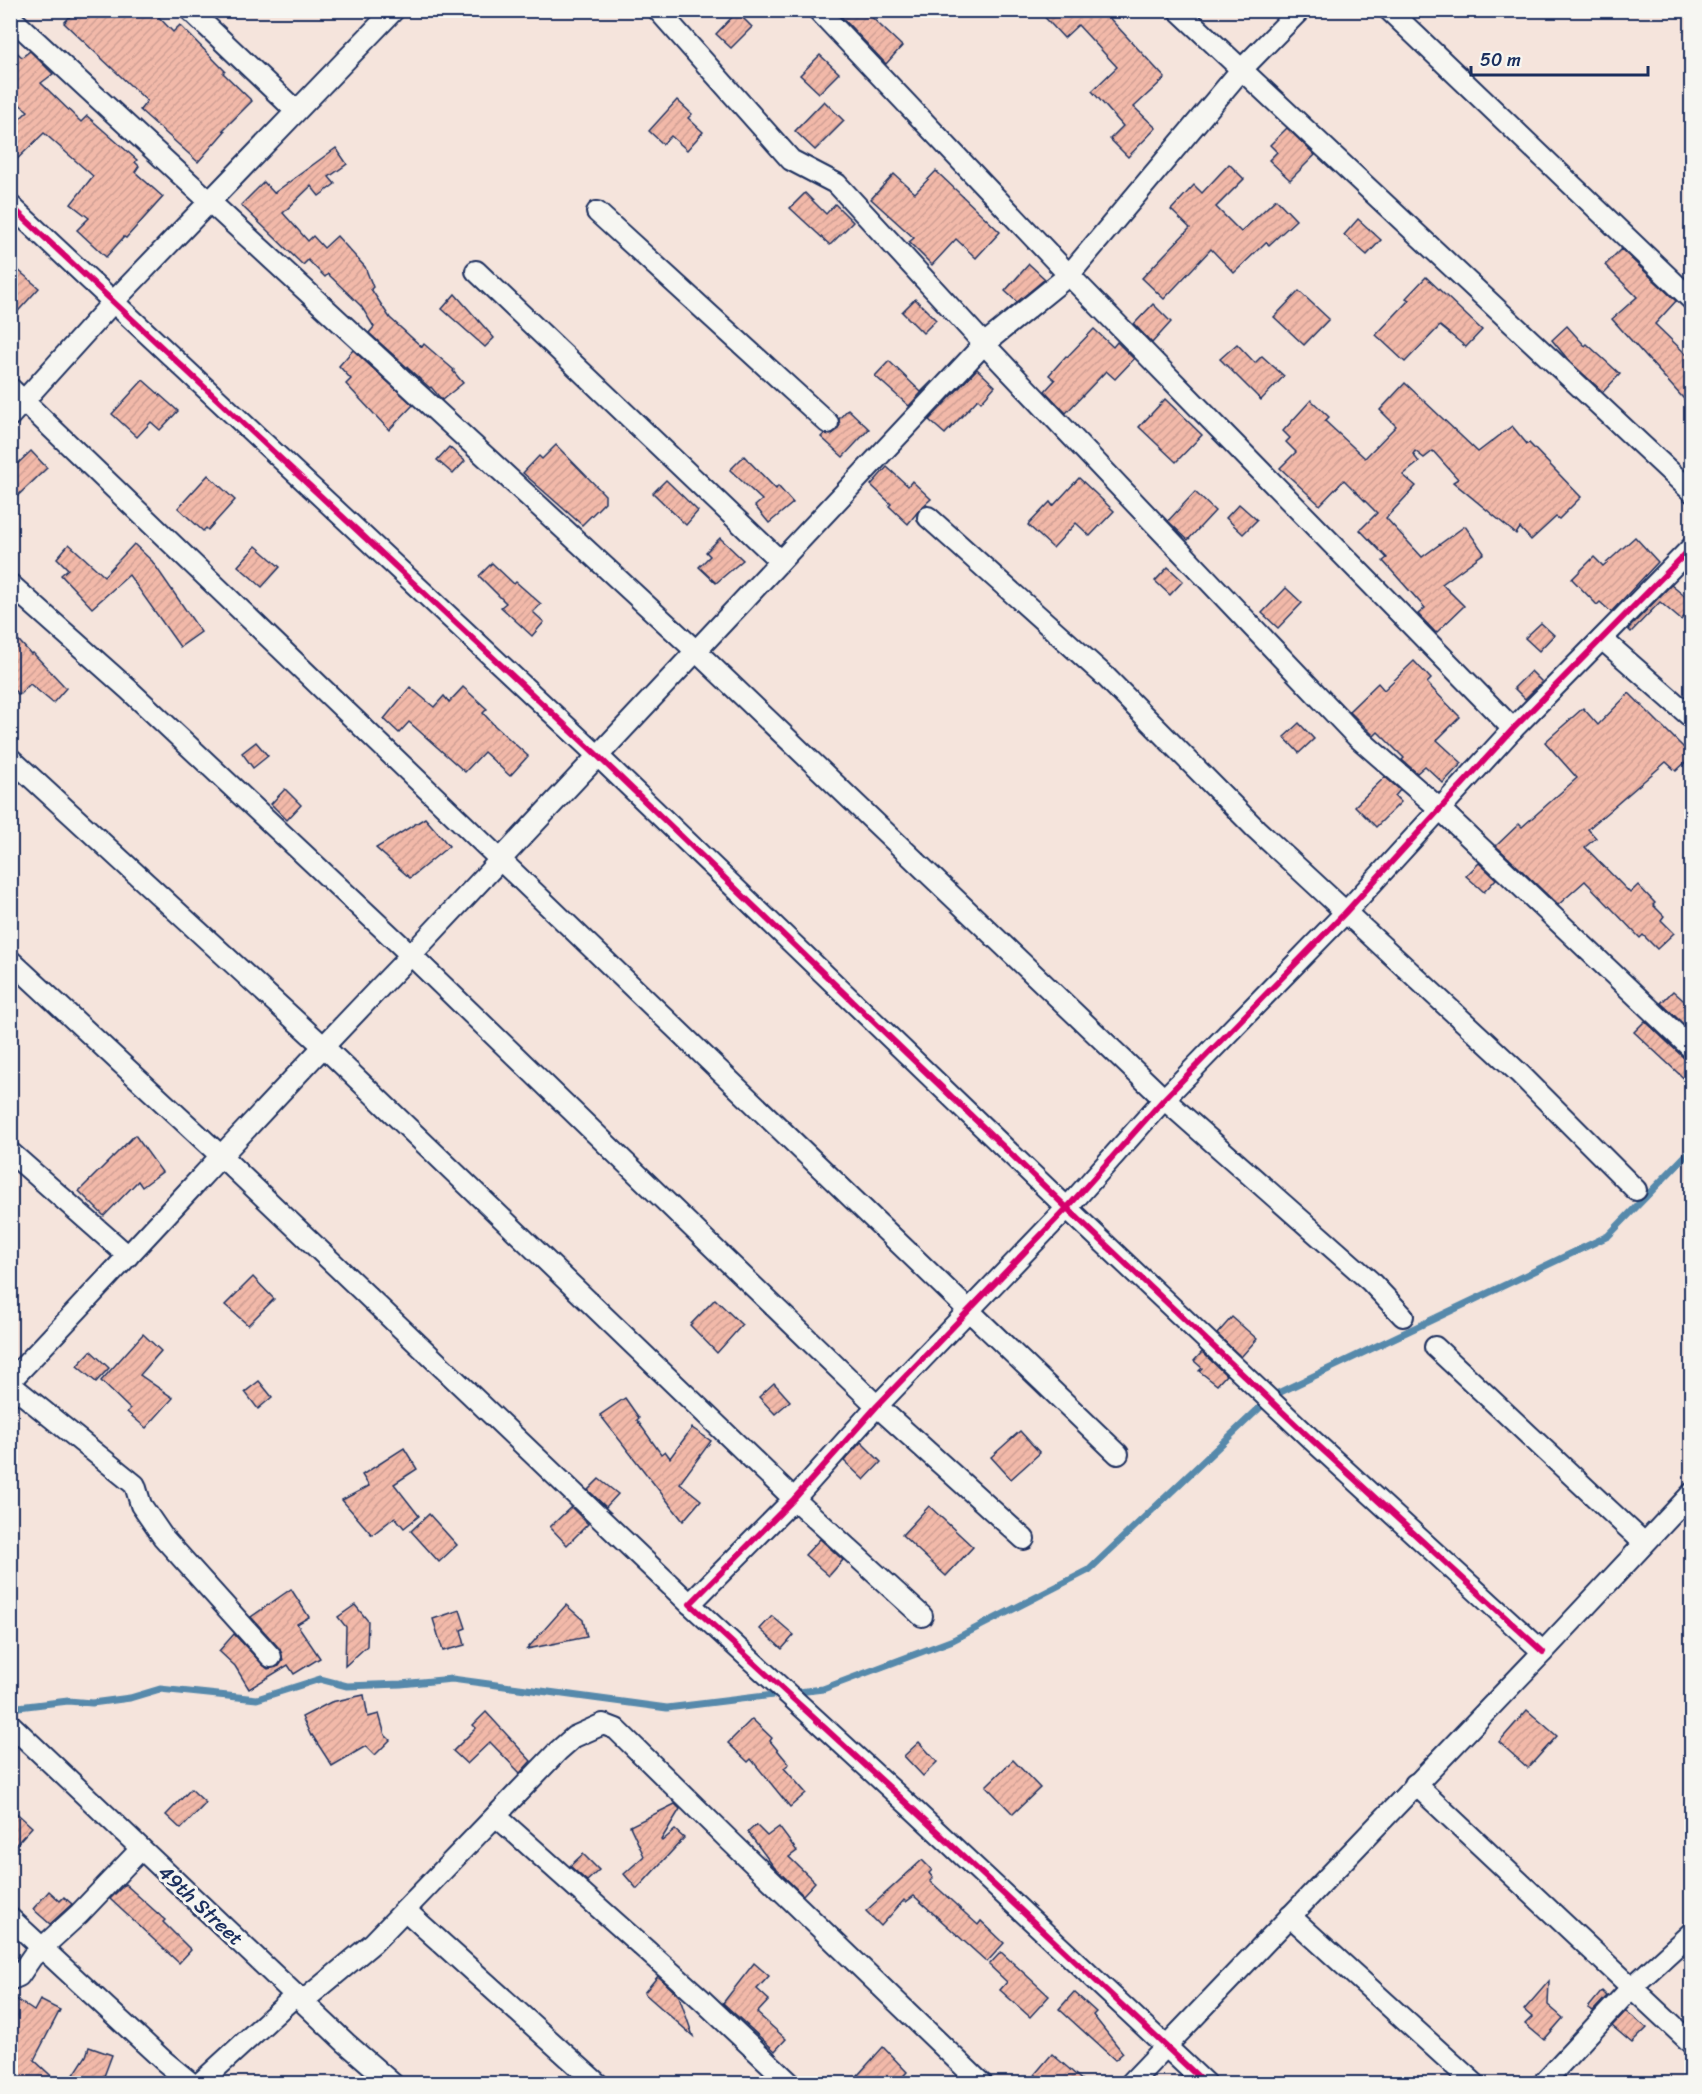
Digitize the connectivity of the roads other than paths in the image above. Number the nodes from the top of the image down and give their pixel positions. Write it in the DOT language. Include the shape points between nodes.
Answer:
graph roads {
  1 [pos="190,10"];
  2 [pos="658,10"];
  3 [pos="818,10"];
  4 [pos="1178,10"];
  5 [pos="1300,10"];
  6 [pos="1389,10"];
  7 [pos="391,11"];
  8 [pos="10,18"];
  9 [pos="1241,70"];
  10 [pos="296,111"];
  11 [pos="208,201"];
  12 [pos="10,204"];
  13 [pos="597,213"];
  14 [pos="476,271"];
  15 [pos="1069,275"];
  16 [pos="1692,300"];
  17 [pos="114,301"];
  18 [pos="984,344"];
  19 [pos="17,395"];
  20 [pos="10,416"];
  21 [pos="828,423"];
  22 [pos="1692,492"];
  23 [pos="928,517"];
  24 [pos="1692,547"];
  25 [pos="780,561"];
  26 [pos="10,584"];
  27 [pos="1602,639"];
  28 [pos="697,652"];
  29 [pos="1692,718"];
  30 [pos="1513,729"];
  31 [pos="598,756"];
  32 [pos="10,758"];
  33 [pos="1441,810"];
  34 [pos="500,860"];
  35 [pos="1345,913"];
  36 [pos="411,955"];
  37 [pos="10,960"];
  38 [pos="323,1046"];
  39 [pos="1692,1049"];
  40 [pos="1164,1099"];
  41 [pos="10,1152"];
  42 [pos="222,1157"];
  43 [pos="1636,1190"];
  44 [pos="1067,1208"];
  45 [pos="128,1256"];
  46 [pos="969,1311"];
  47 [pos="1403,1316"];
  48 [pos="1435,1347"];
  49 [pos="13,1375"];
  50 [pos="877,1406"];
  51 [pos="1118,1454"];
  52 [pos="1692,1493"];
  53 [pos="794,1498"];
  54 [pos="1024,1539"];
  55 [pos="1644,1543"];
  56 [pos="690,1604"];
  57 [pos="922,1616"];
  58 [pos="1543,1652"];
  59 [pos="271,1657"];
  60 [pos="10,1724"];
  61 [pos="1415,1784"];
  62 [pos="496,1816"];
  63 [pos="141,1850"];
  64 [pos="405,1910"];
  65 [pos="1290,1916"];
  66 [pos="10,1918"];
  67 [pos="1692,1932"];
  68 [pos="42,1948"];
  69 [pos="10,1978"];
  70 [pos="1632,1987"];
  71 [pos="299,1998"];
  72 [pos="1692,2044"];
  73 [pos="1166,2046"];
  74 [pos="192,2084"];
  75 [pos="199,2084"];
  76 [pos="393,2084"];
  77 [pos="598,2084"];
  78 [pos="791,2084"];
  79 [pos="982,2084"];
  80 [pos="1130,2084"];
  81 [pos="1206,2084"];
  82 [pos="1475,2084"];
  83 [pos="1542,2084"];
  1 -- 10 [label="street"];
  2 -- 18 [label="street" via="791,160 837,184"];
  3 -- 15 [label="street"];
  4 -- 9 [label="street"];
  5 -- 9 [label="street"];
  6 -- 16 [label="street"];
  7 -- 10 [label="street"];
  8 -- 11 [label="street"];
  9 -- 15 [label="street"];
  9 -- 22 [label="street"];
  10 -- 11 [label="street"];
  11 -- 17 [label="street"];
  11 -- 28 [label="street"];
  12 -- 17 [label="street"];
  13 -- 21 [label="street"];
  14 -- 25 [label="street"];
  15 -- 18 [label="street"];
  15 -- 30 [label="street"];
  17 -- 19 [label="street"];
  17 -- 31 [label="street"];
  18 -- 25 [label="street"];
  18 -- 33 [label="street" via="1357,737"];
  19 -- 20 [label="street"];
  19 -- 34 [label="street"];
  23 -- 35 [label="street" via="1106,677"];
  24 -- 27 [label="street"];
  25 -- 28 [label="street"];
  26 -- 36 [label="street" via="128,689"];
  27 -- 29 [label="street"];
  27 -- 30 [label="street"];
  28 -- 31 [label="street"];
  28 -- 40 [label="street"];
  30 -- 33 [label="street"];
  31 -- 34 [label="street"];
  31 -- 44 [label="street"];
  32 -- 38 [label="street"];
  33 -- 35 [label="street"];
  33 -- 39 [label="street"];
  34 -- 36 [label="street"];
  34 -- 46 [label="street"];
  35 -- 40 [label="street"];
  35 -- 43 [label="street" via="1520,1074"];
  36 -- 38 [label="street"];
  36 -- 50 [label="street"];
  37 -- 42 [label="street"];
  38 -- 42 [label="street"];
  38 -- 53 [label="street"];
  40 -- 44 [label="street"];
  40 -- 47 [label="street" via="1370,1281"];
  41 -- 45 [label="street"];
  42 -- 45 [label="street"];
  42 -- 56 [label="street"];
  44 -- 46 [label="street"];
  44 -- 58 [label="street"];
  45 -- 49 [label="street"];
  46 -- 50 [label="street"];
  46 -- 51 [label="street"];
  48 -- 55 [label="street"];
  49 -- 59 [label="street" via="135,1485 141,1505 164,1537"];
  50 -- 53 [label="street"];
  50 -- 54 [label="street"];
  52 -- 55 [label="street"];
  53 -- 56 [label="street"];
  53 -- 57 [label="street"];
  55 -- 58 [label="street"];
  56 -- 73 [label="street"];
  58 -- 61 [label="street"];
  60 -- 63 [label="street, 49th Street"];
  61 -- 65 [label="street"];
  61 -- 70 [label="street"];
  62 -- 64 [label="street"];
  62 -- 78 [label="street"];
  62 -- 79 [label="street" via="574,1737 603,1724 616,1729"];
  63 -- 68 [label="street"];
  63 -- 71 [label="street, 49th Street"];
  64 -- 71 [label="street" via="373,1943"];
  64 -- 77 [label="street"];
  65 -- 73 [label="street"];
  65 -- 82 [label="street"];
  66 -- 68 [label="street"];
  67 -- 70 [label="street"];
  68 -- 69 [label="street" via="19,1976"];
  68 -- 74 [label="street"];
  70 -- 72 [label="street"];
  70 -- 83 [label="street"];
  71 -- 75 [label="street"];
  71 -- 76 [label="street, 49th Street"];
  73 -- 80 [label="street"];
  73 -- 81 [label="street"];
}
